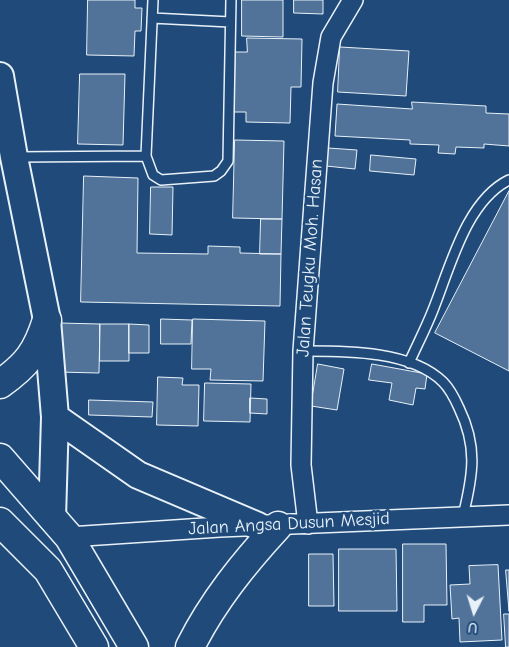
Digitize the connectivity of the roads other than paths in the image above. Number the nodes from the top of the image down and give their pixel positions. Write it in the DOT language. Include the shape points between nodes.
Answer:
graph roads {
  1 [pos="153,0"];
  2 [pos="230,0"];
  3 [pos="354,0"];
  4 [pos="152,18"];
  5 [pos="230,22"];
  6 [pos="0,76"];
  7 [pos="146,156"];
  8 [pos="14,157"];
  9 [pos="509,180"];
  10 [pos="47,320"];
  11 [pos="303,351"];
  12 [pos="409,363"];
  13 [pos="0,384"];
  14 [pos="55,417"];
  15 [pos="0,458"];
  16 [pos="509,515"];
  17 [pos="463,516"];
  18 [pos="0,522"];
  19 [pos="308,524"];
  20 [pos="268,526"];
  21 [pos="60,527"];
  22 [pos="94,647"];
  23 [pos="134,647"];
  24 [pos="190,647"];
  1 -- 4 [label="lane"];
  2 -- 5 [label="lane"];
  3 -- 11 [label="street, Jalan Teugku Moh. Hasan" via="331,37 323,83"];
  4 -- 5 [label="lane"];
  4 -- 7 [label="lane"];
  5 -- 7 [label="lane" via="228,161 214,176 161,180 153,175"];
  6 -- 8 [label="main road"];
  7 -- 8 [label="lane"];
  8 -- 10 [label="main road"];
  9 -- 12 [label="lane" via="496,186 485,198 462,235"];
  10 -- 13 [label="highway" via="40,345 23,368"];
  10 -- 14 [label="main road"];
  11 -- 12 [label="lane" via="344,351"];
  11 -- 19 [label="street, Jalan Teugku Moh. Hasan" via="301,465"];
  12 -- 17 [label="lane" via="442,382 469,428 472,456"];
  14 -- 20 [label="main road" via="138,475"];
  14 -- 21 [label="main road"];
  15 -- 21 [label="highway"];
  16 -- 17 [label="street, Jalan Angsa Dusun Mesjid"];
  17 -- 19 [label="street, Jalan Angsa Dusun Mesjid"];
  18 -- 22 [label="highway" via="48,570"];
  19 -- 20 [label="street, Jalan Angsa Dusun Mesjid"];
  20 -- 21 [label="street, Jalan Angsa Dusun Mesjid"];
  20 -- 24 [label="highway" via="202,623"];
  21 -- 23 [label="highway"];
}
